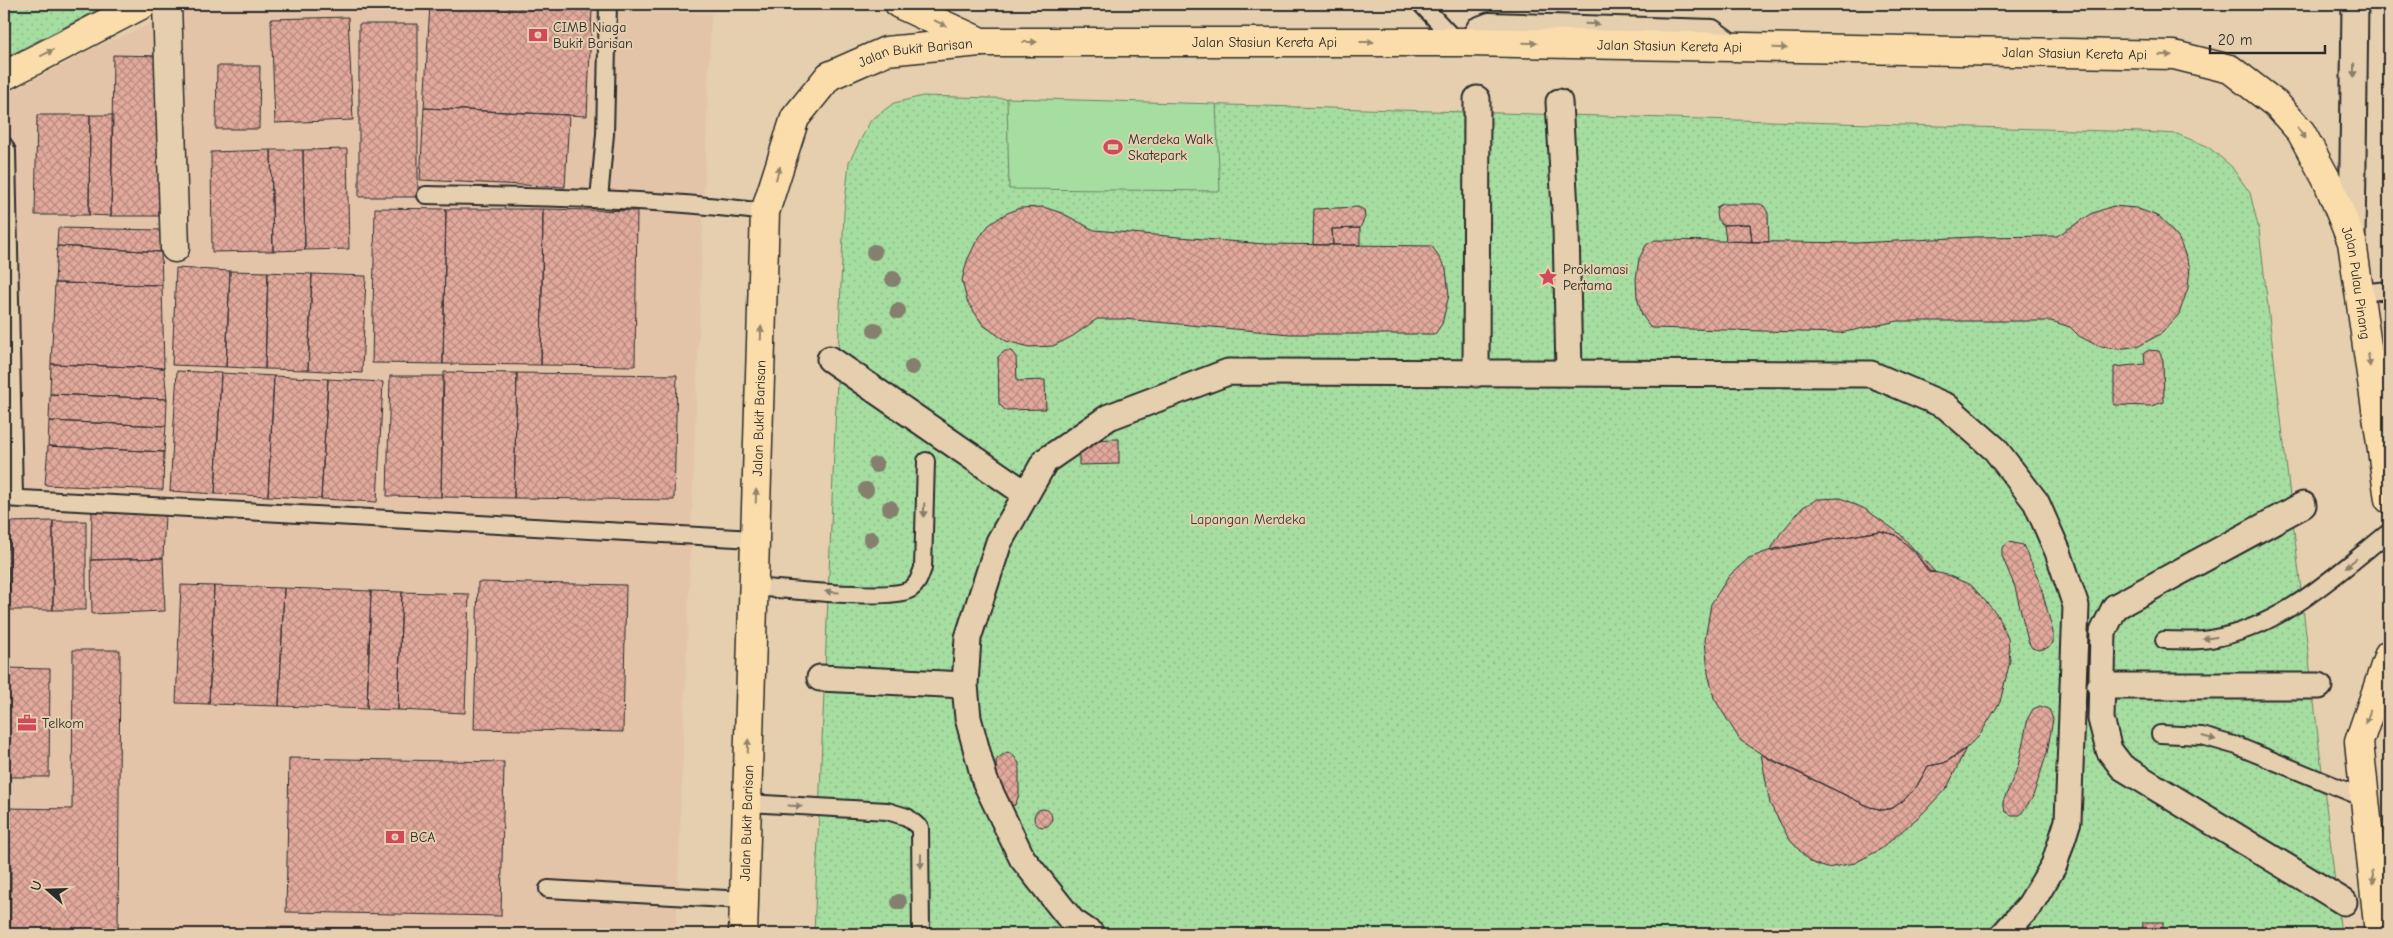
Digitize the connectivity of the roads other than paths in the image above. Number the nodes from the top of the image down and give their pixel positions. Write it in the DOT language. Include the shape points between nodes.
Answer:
graph roads {
  1 [pos="143,4"];
  2 [pos="167,4"];
  3 [pos="608,4"];
  4 [pos="899,4"];
  5 [pos="1421,4"];
  6 [pos="2355,4"];
  7 [pos="981,42"];
  8 [pos="1462,42"];
  9 [pos="4,76"];
  10 [pos="1477,99"];
  11 [pos="1559,102"];
  12 [pos="4,145"];
  13 [pos="426,195"];
  14 [pos="599,199"];
  15 [pos="765,212"];
  16 [pos="2352,242"];
  17 [pos="175,248"];
  18 [pos="2389,290"];
  19 [pos="2359,293"];
  20 [pos="830,359"];
  21 [pos="1476,374"];
  22 [pos="1569,374"];
  23 [pos="926,461"];
  24 [pos="1026,494"];
  25 [pos="9,497"];
  26 [pos="2389,499"];
  27 [pos="2303,505"];
  28 [pos="2389,532"];
  29 [pos="754,539"];
  30 [pos="753,587"];
  31 [pos="2164,640"];
  32 [pos="2389,654"];
  33 [pos="820,678"];
  34 [pos="965,685"];
  35 [pos="2100,686"];
  36 [pos="2319,686"];
  37 [pos="2160,734"];
  38 [pos="2364,798"];
  39 [pos="746,803"];
  40 [pos="548,889"];
  41 [pos="744,900"];
  42 [pos="2344,902"];
  43 [pos="1074,930"];
  44 [pos="743,934"];
  45 [pos="921,934"];
  46 [pos="2006,934"];
  47 [pos="2380,934"];
  9 -- 1 [label="main road, one-way"];
  2 -- 17 [label="street"];
  3 -- 14 [label="lane"];
  4 -- 7 [label="main road, Jalan Stasiun Kereta Api, one-way"];
  5 -- 8 [label="lane"];
  6 -- 16 [label="street, Jalan Pulau Pinang, one-way"];
  7 -- 8 [label="main road, Jalan Stasiun Kereta Api, one-way"];
  15 -- 7 [label="main road, Jalan Bukit Barisan, one-way" via="795,118 829,76 886,51"];
  8 -- 16 [label="main road, Jalan Stasiun Kereta Api, one-way" via="2174,55 2230,69 2277,105 2302,132 2328,182"];
  10 -- 21 [label="street"];
  11 -- 22 [label="street"];
  12 -- 25 [label="lane" via="8,151"];
  13 -- 14 [label="lane"];
  14 -- 15 [label="lane"];
  29 -- 15 [label="main road, Jalan Bukit Barisan, one-way"];
  16 -- 19 [label="main road, Jalan Pulau Pinang"];
  18 -- 19 [label="lane"];
  19 -- 26 [label="main road, Jalan Pulau Pinang, one-way"];
  20 -- 24 [label="street"];
  21 -- 22 [label="street"];
  21 -- 24 [label="street" via="1228,372 1109,417 1045,461"];
  22 -- 46 [label="street" via="1871,374 1946,406 2005,461 2036,502 2058,552 2076,606 2068,821 2054,865 2030,904"];
  23 -- 30 [label="lane, one-way" via="922,568 918,582 910,590 874,594"];
  24 -- 34 [label="street" via="999,542 968,638"];
  25 -- 29 [label="lane"];
  27 -- 35 [label="street" via="2115,607 2103,632"];
  28 -- 31 [label="lane, one-way" via="2311,595 2278,616 2209,640"];
  29 -- 30 [label="main road, Jalan Bukit Barisan"];
  39 -- 30 [label="main road, Jalan Bukit Barisan, one-way"];
  32 -- 38 [label="main road, one-way" via="2359,742"];
  33 -- 34 [label="street"];
  34 -- 43 [label="street" via="968,718 985,781 1022,858"];
  35 -- 36 [label="street"];
  35 -- 42 [label="street" via="2101,719 2109,750 2122,767"];
  37 -- 38 [label="lane, one-way" via="2202,736 2236,746"];
  38 -- 47 [label="main road, one-way"];
  39 -- 41 [label="main road, Jalan Bukit Barisan"];
  39 -- 45 [label="lane, one-way" via="887,811 907,817 920,828"];
  40 -- 41 [label="lane"];
  41 -- 44 [label="main road, Jalan Bukit Barisan"];
}
